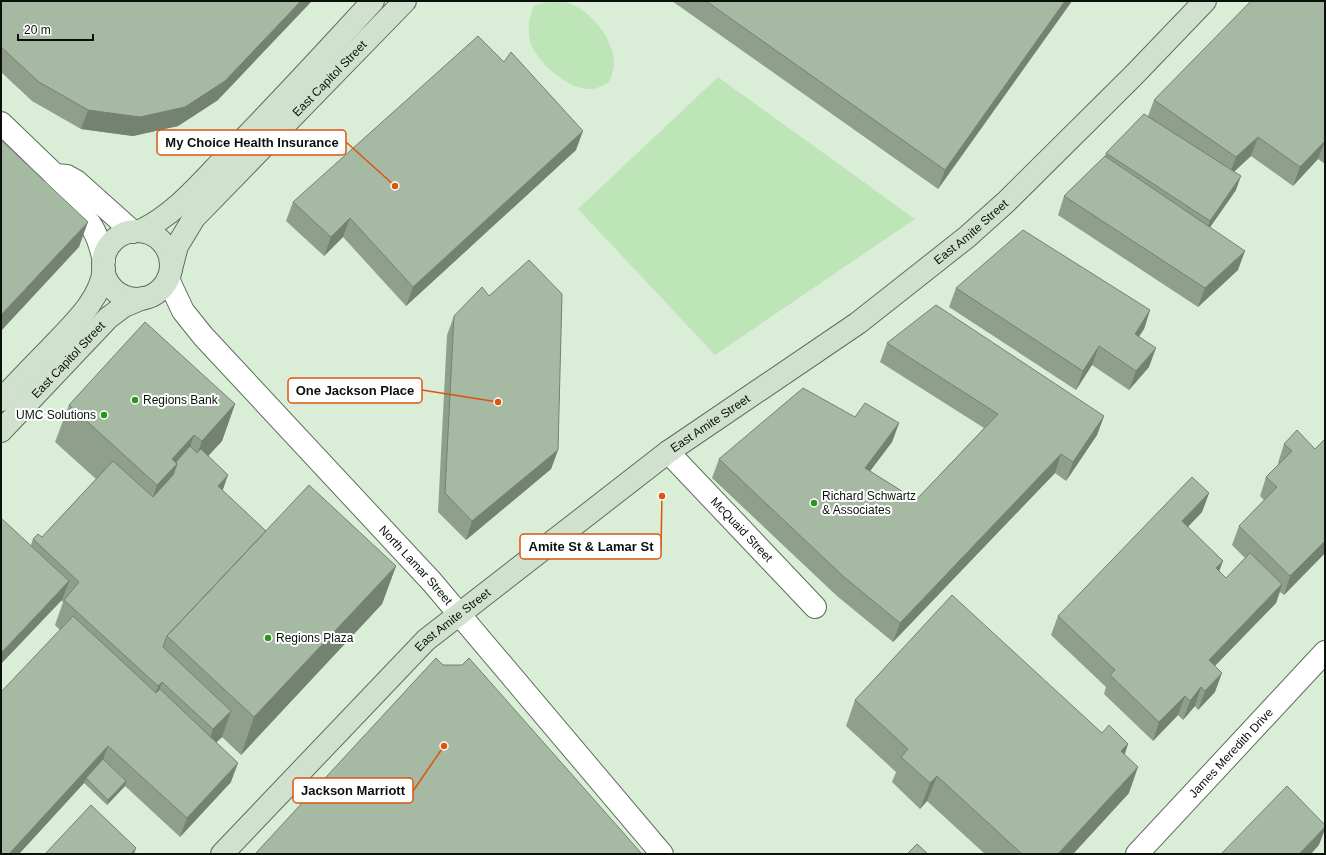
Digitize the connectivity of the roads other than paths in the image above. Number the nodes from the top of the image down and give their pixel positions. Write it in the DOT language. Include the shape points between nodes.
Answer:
graph roads {
  1 [pos="373,1"];
  2 [pos="405,1"];
  3 [pos="1205,1"];
  4 [pos="1,123"];
  5 [pos="55,175"];
  6 [pos="136,231"];
  7 [pos="104,264"];
  8 [pos="169,274"];
  9 [pos="143,298"];
  10 [pos="1,400"];
  11 [pos="1,431"];
  12 [pos="668,452"];
  13 [pos="815,607"];
  14 [pos="459,613"];
  15 [pos="1325,652"];
  16 [pos="222,854"];
  17 [pos="662,854"];
  18 [pos="1137,854"];
  1 -- 6 [label="main road, East Capitol Street" via="250,133 182,201 161,219"];
  2 -- 8 [label="main road, East Capitol Street" via="194,218 177,246"];
  3 -- 12 [label="main road, East Amite Street" via="1134,75 968,237 858,323"];
  4 -- 5 [label="street"];
  5 -- 6 [label="street" via="67,176 76,181"];
  5 -- 7 [label="street" via="62,196 87,220 94,231"];
  6 -- 7 [label="main road" via="118,237 109,246"];
  6 -- 8 [label="main road" via="151,233 161,240 167,249"];
  7 -- 9 [label="main road" via="107,280 114,289 122,295"];
  7 -- 10 [label="main road, East Capitol Street" via="103,278 86,309"];
  8 -- 9 [label="main road" via="162,288"];
  8 -- 14 [label="street, North Lamar Street" via="183,311 203,336"];
  9 -- 11 [label="main road, East Capitol Street" via="124,306 100,325"];
  12 -- 13 [label="street, McQuaid Street"];
  12 -- 14 [label="main road, East Amite Street"];
  14 -- 16 [label="main road, East Amite Street" via="426,640"];
  14 -- 17 [label="street, North Lamar Street"];
  15 -- 18 [label="street, James Meredith Drive"];
}
